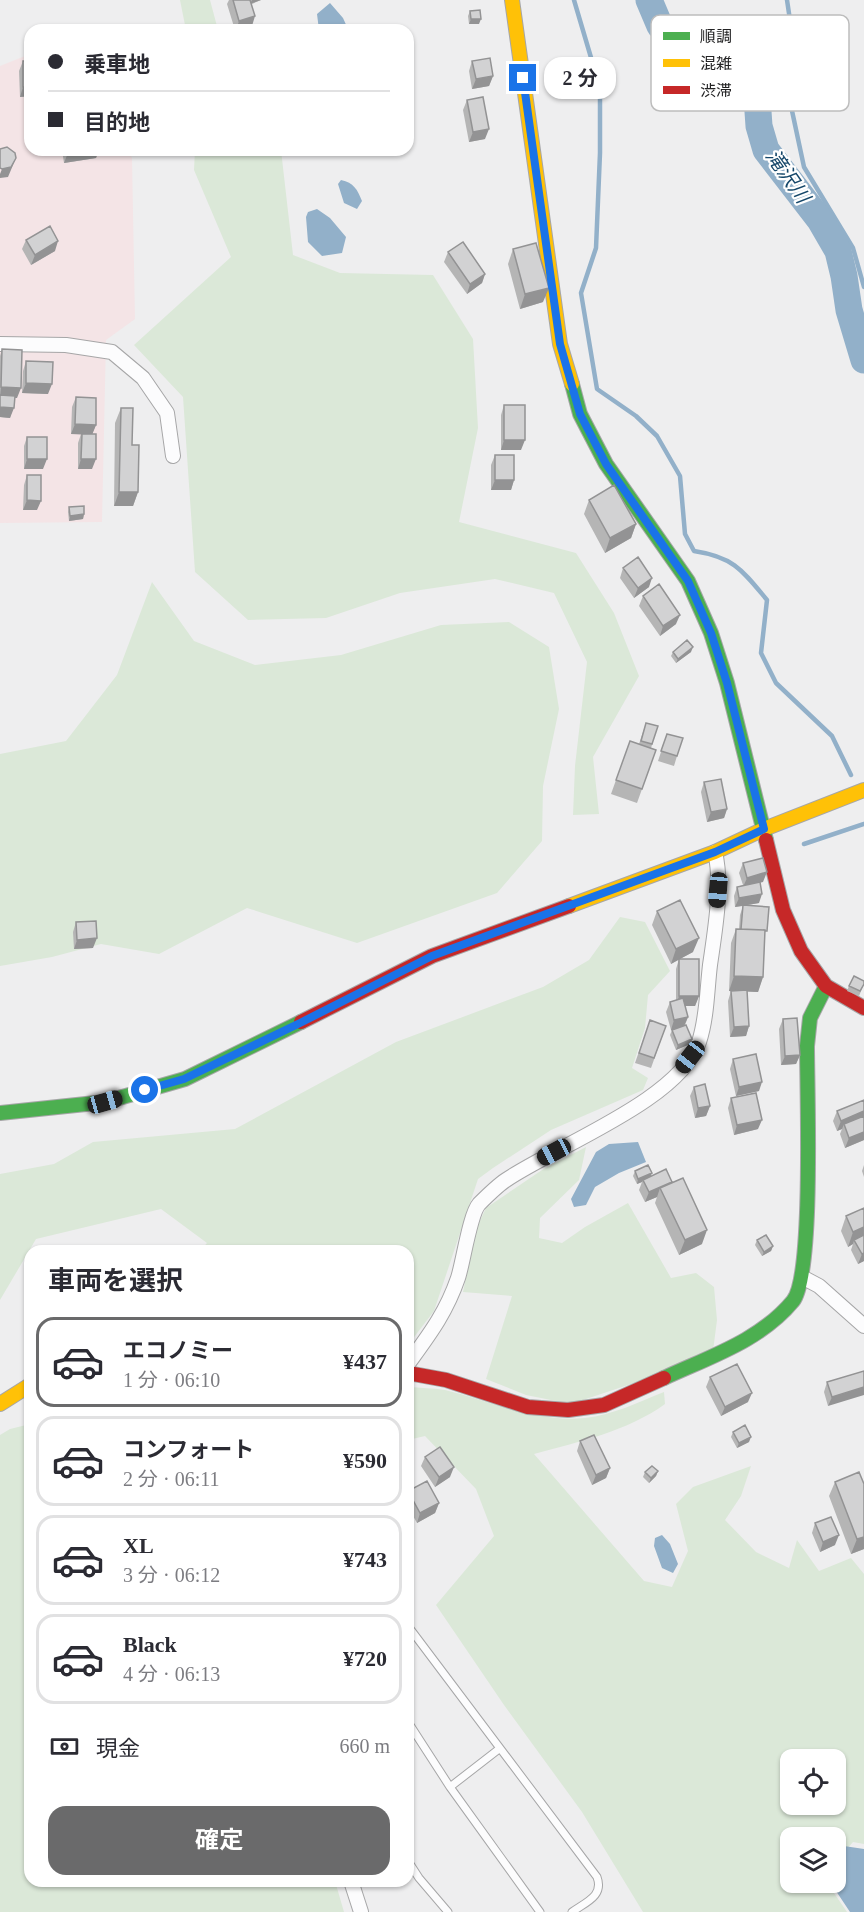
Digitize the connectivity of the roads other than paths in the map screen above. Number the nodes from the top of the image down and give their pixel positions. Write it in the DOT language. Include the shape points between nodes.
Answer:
graph roads {
  1 [pos="512,0"];
  2 [pos="0,344"];
  3 [pos="173,456"];
  4 [pos="864,790"];
  5 [pos="764,829"];
  6 [pos="715,852"];
  7 [pos="826,986"];
  8 [pos="864,1008"];
  9 [pos="0,1113"];
  10 [pos="802,1277"];
  11 [pos="864,1326"];
  12 [pos="414,1356"];
  13 [pos="414,1374"];
  14 [pos="24,1389"];
  15 [pos="0,1404"];
  16 [pos="414,1634"];
  17 [pos="414,1731"];
  18 [pos="500,1749"];
  19 [pos="450,1787"];
  20 [pos="414,1870"];
  21 [pos="353,1887"];
  22 [pos="361,1912"];
  23 [pos="448,1912"];
  24 [pos="540,1912"];
  25 [pos="572,1912"];
  1 -- 5 [label="street" via="560,344 580,414 606,464 688,581 727,683"];
  2 -- 3 [label="street" via="66,345 112,352 143,378 167,412"];
  4 -- 5 [label="street"];
  5 -- 6 [label="street"];
  5 -- 7 [label="street" via="783,910 801,951"];
  6 -- 9 [label="street" via="432,956 184,1079 105,1102"];
  6 -- 12 [label="street" via="719,870 713,947 699,1042 675,1077 643,1102 514,1175 477,1207 441,1319"];
  7 -- 8 [label="street"];
  7 -- 10 [label="street" via="810,1018 807,1046 807,1221"];
  10 -- 11 [label="street" via="819,1286"];
  10 -- 13 [label="street" via="795,1299 761,1332 604,1405 568,1410 528,1407 446,1380"];
  14 -- 15 [label="street"];
  16 -- 18 [label="lane"];
  17 -- 19 [label="lane"];
  18 -- 19 [label="lane"];
  18 -- 25 [label="lane" via="597,1877 597,1893"];
  19 -- 24 [label="lane"];
  20 -- 23 [label="lane"];
  21 -- 22 [label="street"];
}
